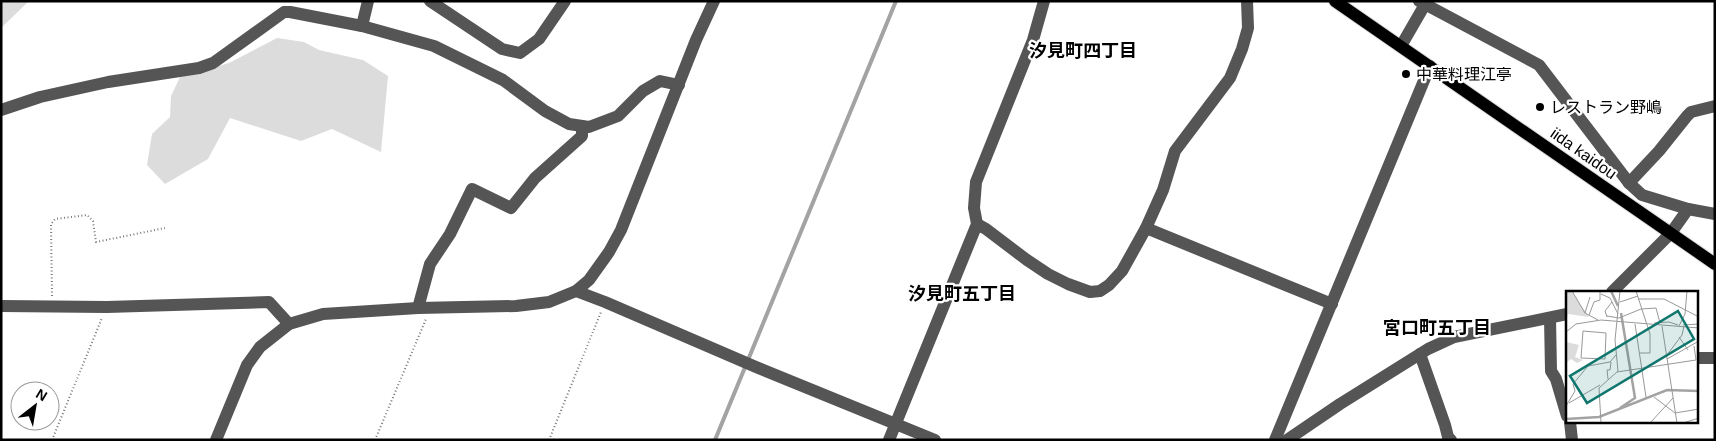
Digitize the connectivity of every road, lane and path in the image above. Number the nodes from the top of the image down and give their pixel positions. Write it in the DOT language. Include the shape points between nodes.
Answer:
graph roads {
  1 [pos="368,1"];
  2 [pos="430,1"];
  3 [pos="564,1"];
  4 [pos="714,1"];
  5 [pos="1044,1"];
  6 [pos="1247,1"];
  7 [pos="1335,1"];
  8 [pos="1424,2"];
  9 [pos="362,26"];
  10 [pos="1400,46"];
  11 [pos="1430,66"];
  12 [pos="679,85"];
  13 [pos="1715,106"];
  14 [pos="1,110"];
  15 [pos="582,126"];
  16 [pos="1629,183"];
  17 [pos="1688,209"];
  18 [pos="1715,214"];
  19 [pos="977,224"];
  20 [pos="165,228"];
  21 [pos="1146,228"];
  22 [pos="1671,233"];
  23 [pos="1715,264"];
  24 [pos="576,291"];
  25 [pos="1613,291"];
  26 [pos="605,302"];
  27 [pos="1332,304"];
  28 [pos="52,305"];
  29 [pos="1,306"];
  30 [pos="107,307"];
  31 [pos="424,308"];
  32 [pos="1566,314"];
  33 [pos="1550,318"];
  34 [pos="289,324"];
  35 [pos="1420,354"];
  36 [pos="1698,358"];
  37 [pos="1715,358"];
  38 [pos="1566,413"];
  39 [pos="896,423"];
  40 [pos="1570,424"];
  41 [pos="52,440"];
  42 [pos="216,440"];
  43 [pos="375,440"];
  44 [pos="549,440"];
  45 [pos="889,440"];
  46 [pos="935,440"];
  47 [pos="1275,440"];
  48 [pos="1287,440"];
  49 [pos="1451,440"];
  50 [pos="1572,440"];
  1 -- 9 [label="street"];
  2 -- 3 [label="street" via="502,49 520,53 539,39"];
  4 -- 12 [label="street"];
  5 -- 19 [label="street" via="1033,40 976,182 974,208"];
  6 -- 21 [label="street" via="1248,28 1230,78 1175,151 1163,190"];
  7 -- 10 [label="main road, iida kaidou"];
  8 -- 10 [label="street"];
  8 -- 16 [label="street" via="1539,65"];
  9 -- 14 [label="street" via="284,12 224,56 199,68 98,84"];
  9 -- 15 [label="street" via="434,46 503,80 569,124"];
  10 -- 11 [label="main road, iida kaidou"];
  11 -- 22 [label="main road, iida kaidou"];
  11 -- 27 [label="street"];
  12 -- 15 [label="street" via="660,81 643,91 618,116 589,127"];
  12 -- 24 [label="street" via="621,230 609,252"];
  13 -- 16 [label="street" via="1691,112"];
  15 -- 31 [label="street" via="582,136 535,178 511,208 472,189 450,234 430,264"];
  16 -- 17 [label="street" via="1642,195"];
  17 -- 18 [label="street"];
  17 -- 22 [label="street"];
  19 -- 21 [label="street" via="1048,274 1090,292 1100,291 1122,271"];
  19 -- 39 [label="street"];
  20 -- 28 [label="path" via="96,242 93,221 87,215 55,219 51,224"];
  21 -- 27 [label="street"];
  22 -- 23 [label="main road, iida kaidou"];
  22 -- 25 [label="street"];
  24 -- 26 [label="street"];
  24 -- 31 [label="street" via="549,302 516,306"];
  26 -- 39 [label="street"];
  26 -- 44 [label="path"];
  27 -- 47 [label="street"];
  28 -- 29 [label="street"];
  28 -- 30 [label="street"];
  30 -- 34 [label="street" via="269,302"];
  30 -- 41 [label="path"];
  31 -- 34 [label="street" via="323,314"];
  31 -- 43 [label="path"];
  32 -- 33 [label="street"];
  33 -- 35 [label="street" via="1454,337"];
  33 -- 38 [label="street" via="1551,371"];
  34 -- 42 [label="street" via="260,347 247,365"];
  35 -- 48 [label="street"];
  35 -- 49 [label="street"];
  36 -- 37 [label="street"];
  39 -- 45 [label="street"];
  39 -- 46 [label="street"];
  40 -- 50 [label="street"];
}
